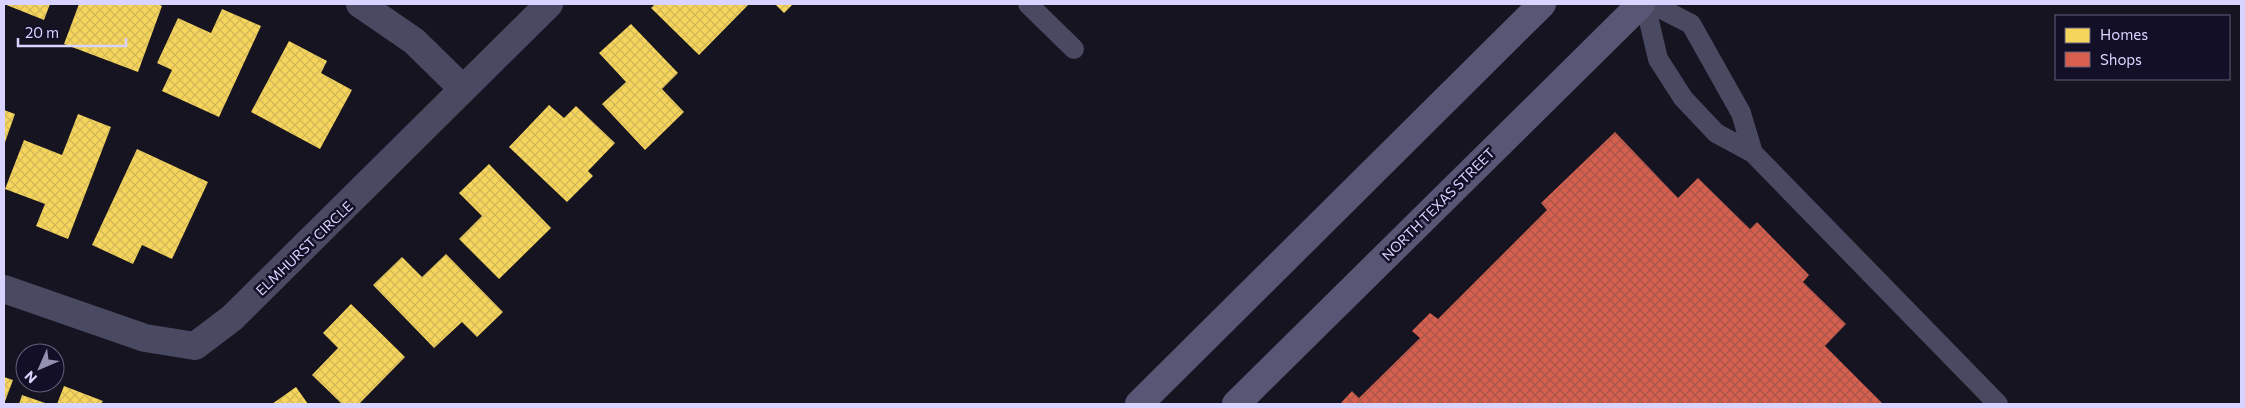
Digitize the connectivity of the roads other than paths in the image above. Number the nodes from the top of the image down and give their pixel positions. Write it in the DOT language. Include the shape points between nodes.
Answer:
graph roads {
  1 [pos="360,4"];
  2 [pos="550,4"];
  3 [pos="1028,4"];
  4 [pos="1542,4"];
  5 [pos="1641,4"];
  6 [pos="1646,4"];
  7 [pos="1652,4"];
  8 [pos="1074,49"];
  9 [pos="463,89"];
  10 [pos="1753,153"];
  11 [pos="4,289"];
  12 [pos="1139,404"];
  13 [pos="1236,404"];
  14 [pos="1998,404"];
  1 -- 9 [label="street" via="414,41"];
  2 -- 9 [label="street, ELMHURST CIRCLE"];
  3 -- 8 [label="lane"];
  4 -- 12 [label="main road"];
  5 -- 13 [label="main road, NORTH TEXAS STREET"];
  6 -- 10 [label="lane" via="1658,59 1683,98 1716,133"];
  7 -- 10 [label="lane" via="1691,24 1741,113"];
  9 -- 11 [label="street, ELMHURST CIRCLE" via="232,318 195,346 145,338"];
  10 -- 14 [label="lane"];
}
